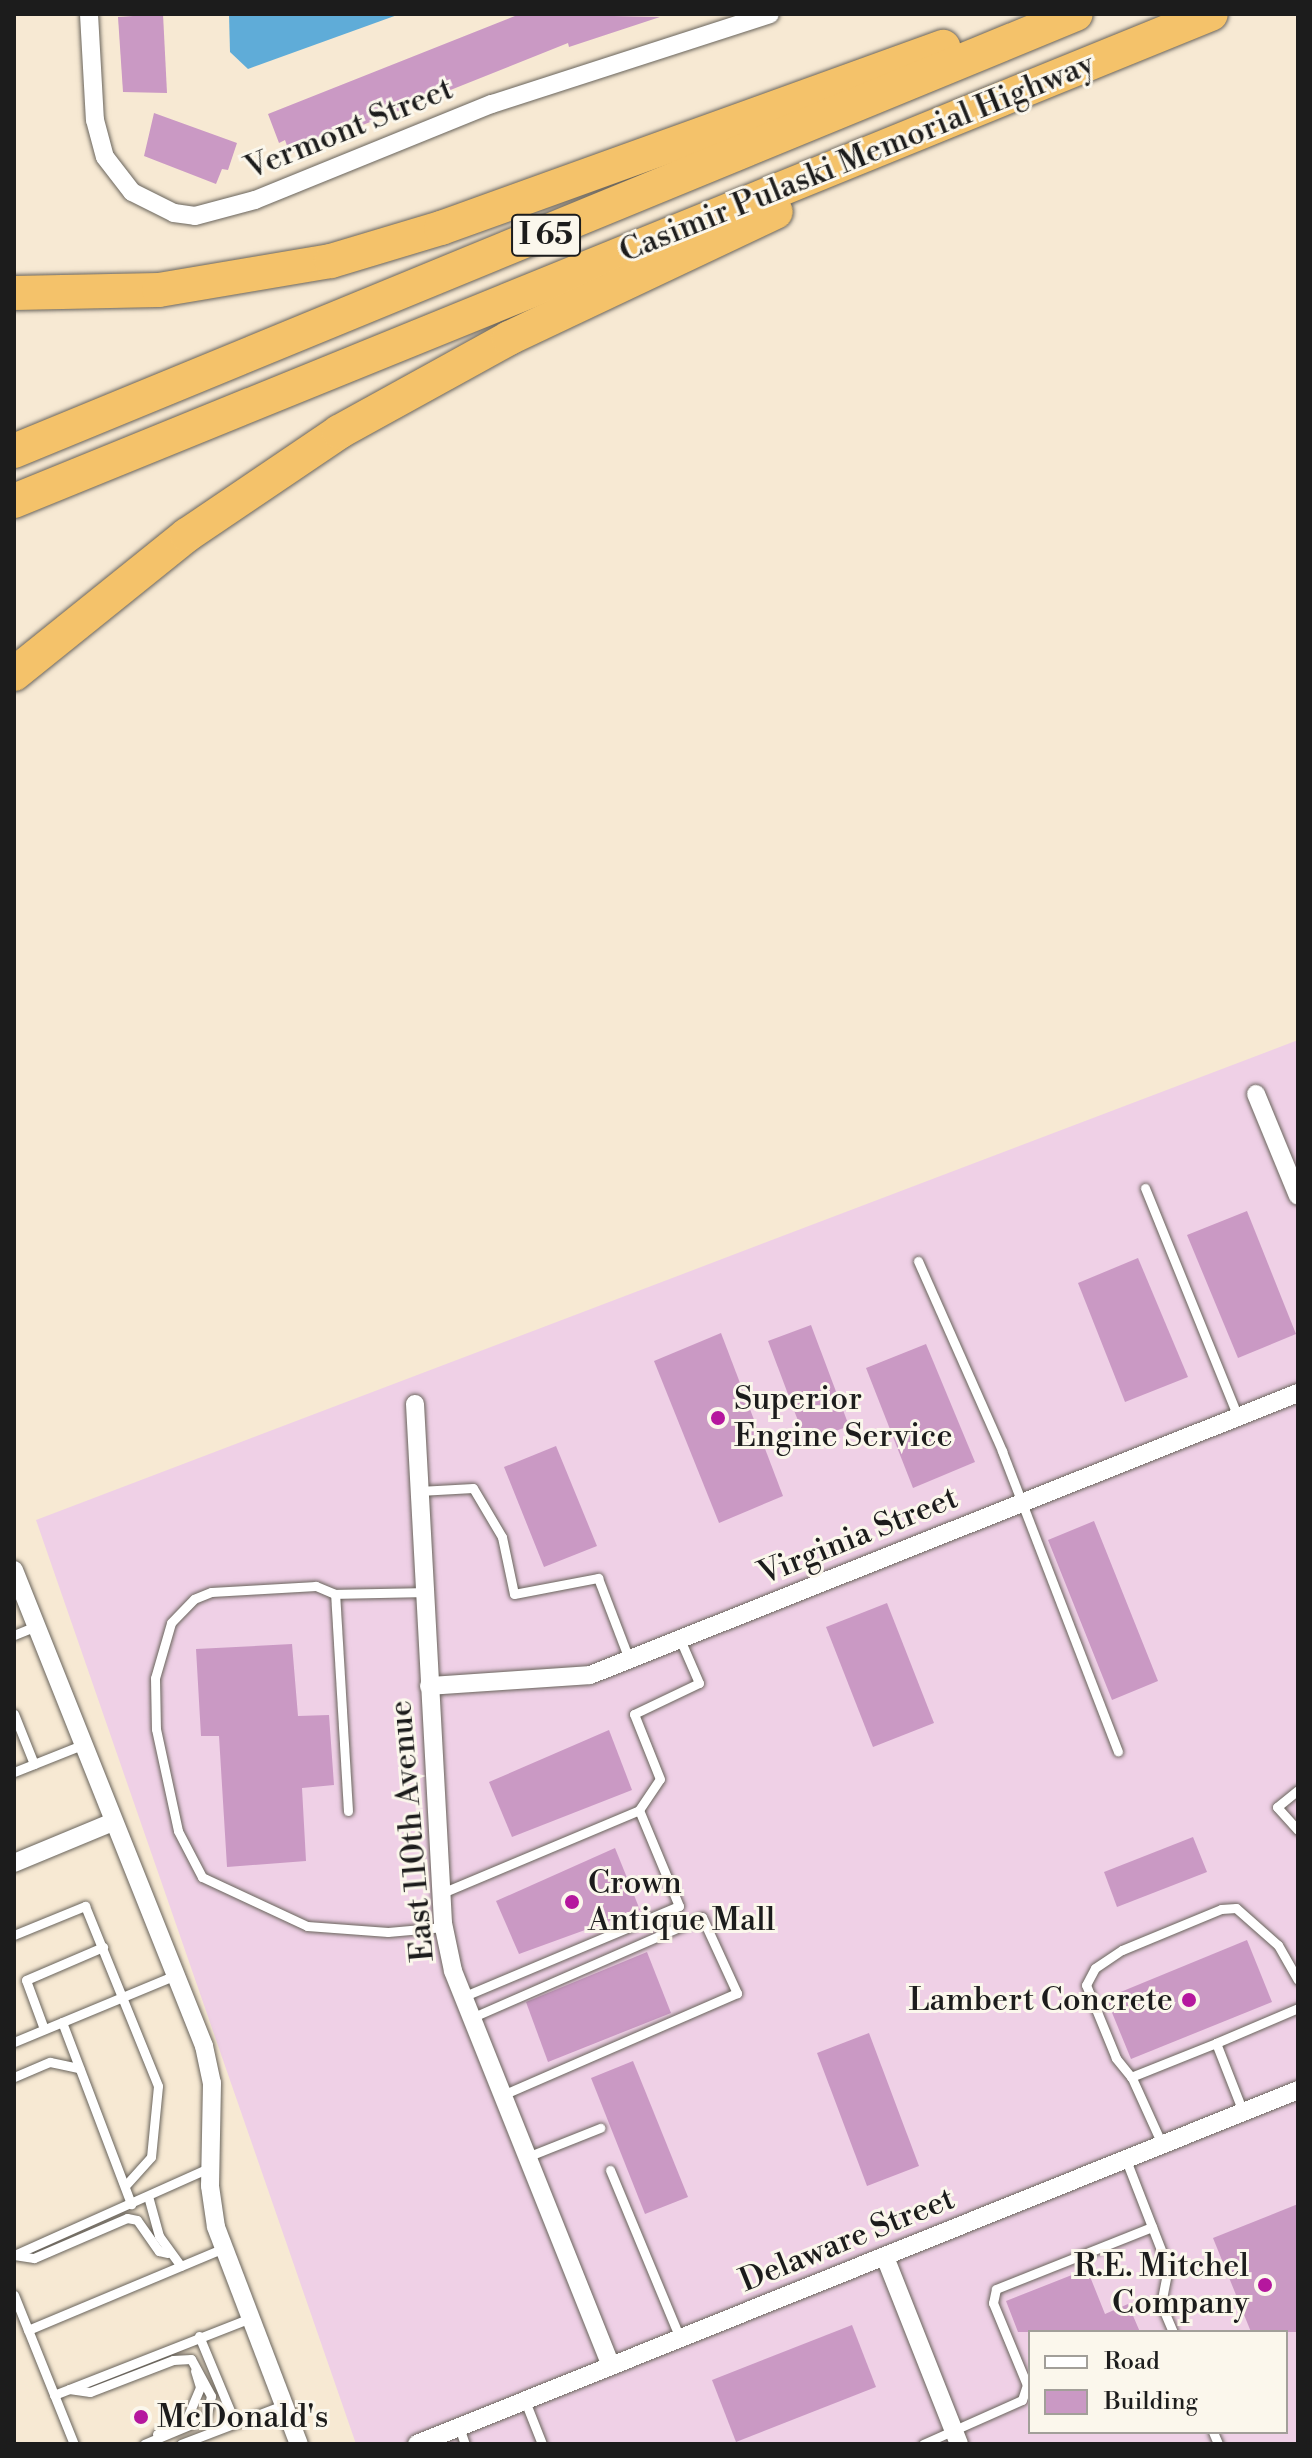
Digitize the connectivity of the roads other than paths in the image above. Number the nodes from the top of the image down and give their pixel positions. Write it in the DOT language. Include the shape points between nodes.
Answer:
graph roads {
  1 [pos="89,14"];
  2 [pos="770,14"];
  3 [pos="1043,14"];
  4 [pos="1076,14"];
  5 [pos="1211,14"];
  6 [pos="942,124"];
  7 [pos="14,293"];
  8 [pos="14,451"];
  9 [pos="14,501"];
  10 [pos="14,674"];
  11 [pos="1256,1094"];
  12 [pos="1145,1188"];
  13 [pos="1298,1196"];
  14 [pos="918,1261"];
  15 [pos="1298,1393"];
  16 [pos="415,1404"];
  17 [pos="1238,1417"];
  18 [pos="419,1491"];
  19 [pos="1020,1503"];
  20 [pos="14,1570"];
  21 [pos="424,1592"];
  22 [pos="335,1594"];
  23 [pos="36,1626"];
  24 [pos="14,1635"];
  25 [pos="680,1639"];
  26 [pos="629,1659"];
  27 [pos="429,1686"];
  28 [pos="14,1714"];
  29 [pos="82,1745"];
  30 [pos="1118,1751"];
  31 [pos="34,1764"];
  32 [pos="14,1772"];
  33 [pos="1298,1790"];
  34 [pos="639,1810"];
  35 [pos="348,1811"];
  36 [pos="113,1822"];
  37 [pos="1298,1830"];
  38 [pos="14,1863"];
  39 [pos="441,1893"];
  40 [pos="444,1927"];
  41 [pos="14,1935"];
  42 [pos="602,1939"];
  43 [pos="103,1947"];
  44 [pos="609,1957"];
  45 [pos="176,1975"];
  46 [pos="1298,1980"];
  47 [pos="123,1996"];
  48 [pos="463,1997"];
  49 [pos="1298,2008"];
  50 [pos="471,2018"];
  51 [pos="62,2022"];
  52 [pos="44,2029"];
  53 [pos="14,2042"];
  54 [pos="1216,2043"];
  55 [pos="79,2068"];
  56 [pos="14,2077"];
  57 [pos="1131,2077"];
  58 [pos="1298,2090"];
  59 [pos="502,2095"];
  60 [pos="1243,2112"];
  61 [pos="600,2128"];
  62 [pos="1161,2142"];
  63 [pos="527,2157"];
  64 [pos="1126,2160"];
  65 [pos="211,2167"];
  66 [pos="610,2170"];
  67 [pos="125,2186"];
  68 [pos="148,2196"];
  69 [pos="131,2204"];
  70 [pos="1152,2227"];
  71 [pos="224,2248"];
  72 [pos="168,2253"];
  73 [pos="14,2255"];
  74 [pos="885,2257"];
  75 [pos="181,2266"];
  76 [pos="14,2295"];
  77 [pos="250,2318"];
  78 [pos="28,2330"];
  79 [pos="1172,2330"];
  80 [pos="199,2336"];
  81 [pos="680,2338"];
  82 [pos="191,2359"];
  83 [pos="611,2366"];
  84 [pos="69,2389"];
  85 [pos="54,2395"];
  86 [pos="525,2401"];
  87 [pos="283,2405"];
  88 [pos="235,2423"];
  89 [pos="462,2436"];
  90 [pos="957,2437"];
  91 [pos="74,2444"];
  92 [pos="142,2444"];
  93 [pos="181,2444"];
  94 [pos="299,2444"];
  95 [pos="417,2444"];
  96 [pos="542,2444"];
  97 [pos="923,2444"];
  1 -- 2 [label="street, Vermont Street" via="95,120 105,157 132,192 174,213 195,216 243,205 492,104"];
  3 -- 7 [label="highway" via="441,228 331,261 159,290"];
  4 -- 8 [label="highway, Casimir Pulaski Memorial Highway / I 65"];
  5 -- 6 [label="highway, Casimir Pulaski Memorial Highway / I 65"];
  6 -- 9 [label="highway, Casimir Pulaski Memorial Highway / I 65"];
  6 -- 10 [label="highway" via="701,251 509,338 380,407 187,535"];
  11 -- 13 [label="street"];
  12 -- 17 [label="lane"];
  14 -- 19 [label="lane"];
  15 -- 17 [label="street, Virginia Street"];
  16 -- 18 [label="street, East 110th Avenue"];
  17 -- 19 [label="street, Virginia Street"];
  18 -- 21 [label="street, East 110th Avenue"];
  18 -- 26 [label="lane" via="473,1488 502,1537 514,1594 598,1578"];
  19 -- 25 [label="street, Virginia Street"];
  19 -- 30 [label="lane"];
  20 -- 23 [label="street"];
  21 -- 22 [label="lane"];
  21 -- 27 [label="street, East 110th Avenue"];
  22 -- 35 [label="lane"];
  22 -- 40 [label="lane" via="316,1586 211,1592 194,1599 171,1623 155,1678 156,1729 178,1831 202,1877 307,1926 388,1932"];
  23 -- 24 [label="lane"];
  23 -- 29 [label="street"];
  25 -- 26 [label="street, Virginia Street"];
  25 -- 34 [label="lane" via="699,1683 634,1714 660,1779"];
  26 -- 27 [label="street, Virginia Street" via="590,1675"];
  27 -- 39 [label="street, East 110th Avenue"];
  28 -- 31 [label="lane"];
  29 -- 31 [label="lane"];
  29 -- 36 [label="street"];
  31 -- 32 [label="lane"];
  33 -- 37 [label="lane" via="1277,1807"];
  34 -- 39 [label="lane"];
  34 -- 42 [label="lane" via="679,1906"];
  36 -- 38 [label="street"];
  36 -- 45 [label="street"];
  39 -- 40 [label="street, East 110th Avenue"];
  40 -- 48 [label="street, East 110th Avenue"];
  41 -- 43 [label="lane" via="85,1906"];
  42 -- 44 [label="lane"];
  42 -- 48 [label="lane"];
  43 -- 47 [label="lane"];
  43 -- 52 [label="lane" via="26,1980"];
  44 -- 50 [label="lane"];
  44 -- 59 [label="lane" via="702,1917 737,1993"];
  45 -- 47 [label="lane"];
  45 -- 65 [label="street" via="209,2063 214,2105"];
  46 -- 57 [label="lane" via="1278,1945 1236,1908 1221,1909 1122,1950 1095,1968 1086,1985 1116,2058"];
  47 -- 51 [label="lane"];
  47 -- 67 [label="lane" via="158,2086 151,2157"];
  48 -- 50 [label="street, East 110th Avenue"];
  49 -- 54 [label="lane"];
  50 -- 59 [label="street, East 110th Avenue"];
  51 -- 52 [label="lane"];
  51 -- 55 [label="lane"];
  52 -- 53 [label="lane"];
  54 -- 57 [label="lane"];
  54 -- 60 [label="lane"];
  55 -- 56 [label="lane" via="50,2062"];
  55 -- 67 [label="lane"];
  57 -- 62 [label="lane"];
  58 -- 60 [label="street, Delaware Street"];
  59 -- 63 [label="street, East 110th Avenue"];
  60 -- 62 [label="street, Delaware Street"];
  61 -- 63 [label="lane"];
  62 -- 64 [label="street, Delaware Street"];
  63 -- 83 [label="street, East 110th Avenue"];
  64 -- 70 [label="lane"];
  64 -- 74 [label="street, Delaware Street"];
  65 -- 68 [label="lane" via="171,2181"];
  65 -- 71 [label="street" via="212,2208"];
  66 -- 81 [label="lane"];
  67 -- 69 [label="lane"];
  68 -- 69 [label="lane"];
  68 -- 72 [label="lane"];
  69 -- 73 [label="lane"];
  70 -- 79 [label="lane" via="1168,2268 1161,2304"];
  70 -- 90 [label="lane" via="996,2289 993,2303 1027,2385 1022,2400"];
  71 -- 75 [label="lane"];
  71 -- 77 [label="street"];
  72 -- 73 [label="lane" via="159,2251 137,2220 127,2218 34,2258"];
  72 -- 75 [label="lane"];
  74 -- 81 [label="street, Delaware Street"];
  74 -- 90 [label="street"];
  75 -- 78 [label="lane"];
  76 -- 78 [label="lane"];
  77 -- 80 [label="lane"];
  77 -- 87 [label="street"];
  78 -- 85 [label="lane"];
  80 -- 84 [label="lane"];
  80 -- 88 [label="lane"];
  81 -- 83 [label="street, Delaware Street"];
  82 -- 84 [label="lane" via="173,2360 90,2392"];
  82 -- 92 [label="lane" via="200,2387 187,2418"];
  82 -- 92 [label="lane" via="211,2396 206,2418"];
  83 -- 86 [label="street, Delaware Street"];
  84 -- 85 [label="lane"];
  85 -- 91 [label="lane"];
  86 -- 89 [label="street, Delaware Street"];
  86 -- 96 [label="lane"];
  87 -- 88 [label="lane"];
  87 -- 94 [label="street"];
  88 -- 93 [label="lane"];
  89 -- 95 [label="street, Delaware Street"];
  90 -- 97 [label="lane"];
}
